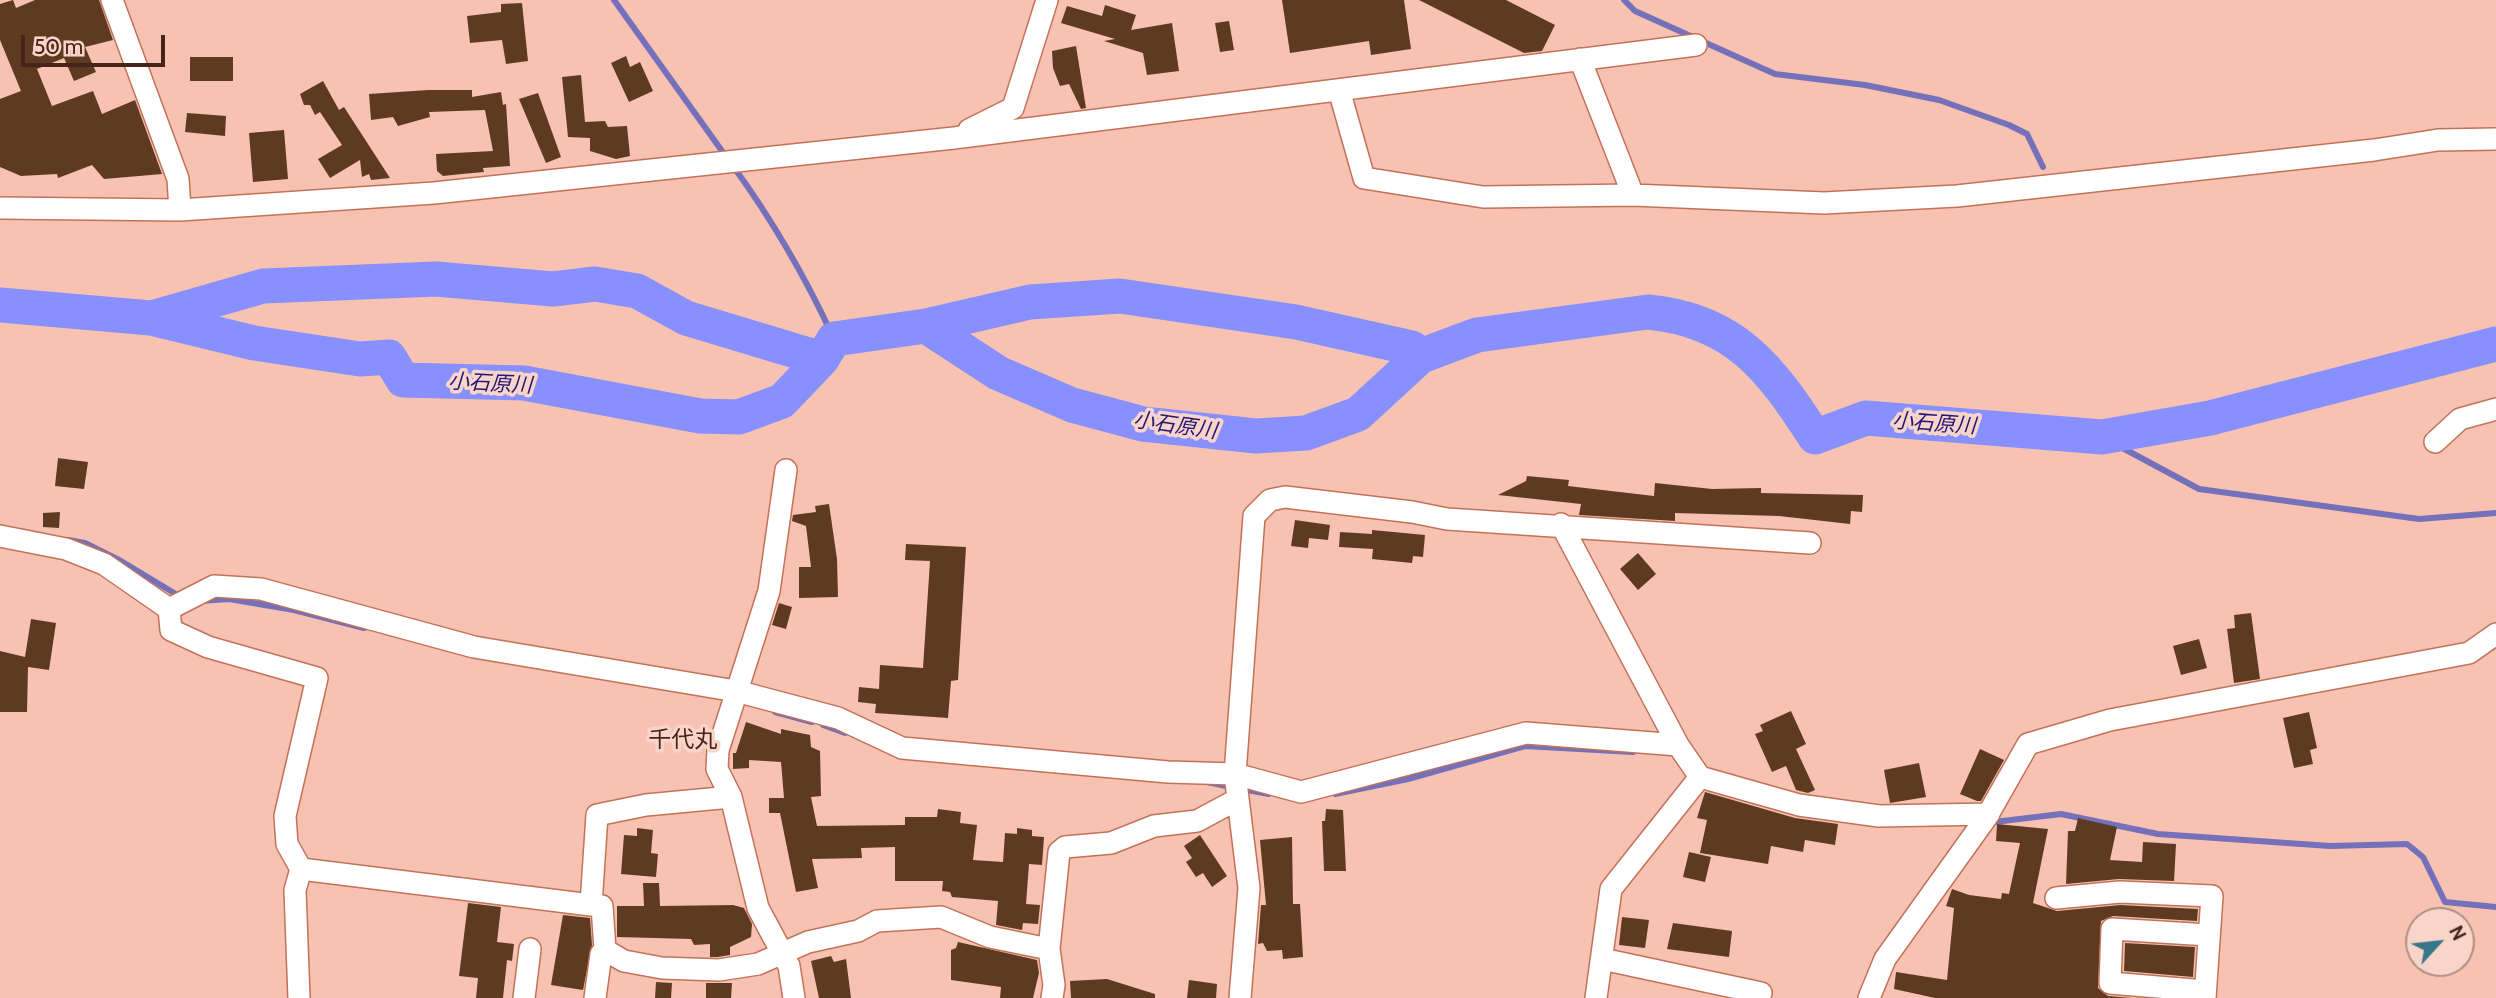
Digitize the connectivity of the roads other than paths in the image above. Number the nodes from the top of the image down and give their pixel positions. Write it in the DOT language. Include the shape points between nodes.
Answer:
graph roads {
  1 [pos="112,0"];
  2 [pos="1047,0"];
  3 [pos="1696,44"];
  4 [pos="1580,59"];
  5 [pos="1339,90"];
  6 [pos="954,138"];
  7 [pos="2496,139"];
  8 [pos="1633,195"];
  9 [pos="0,208"];
  10 [pos="180,210"];
  11 [pos="2496,409"];
  12 [pos="2435,442"];
  13 [pos="786,470"];
  14 [pos="1561,524"];
  15 [pos="0,536"];
  16 [pos="1810,543"];
  17 [pos="182,602"];
  18 [pos="2496,634"];
  19 [pos="734,697"];
  20 [pos="1678,745"];
  21 [pos="1697,780"];
  22 [pos="1237,787"];
  23 [pos="731,797"];
  24 [pos="1989,814"];
  25 [pos="301,869"];
  26 [pos="2056,898"];
  27 [pos="591,905"];
  28 [pos="2209,935"];
  29 [pos="1049,948"];
  30 [pos="530,949"];
  31 [pos="605,950"];
  32 [pos="780,953"];
  33 [pos="1602,959"];
  34 [pos="1761,993"];
  35 [pos="2205,994"];
  36 [pos="299,998"];
  37 [pos="524,998"];
  38 [pos="596,998"];
  39 [pos="794,998"];
  40 [pos="1052,998"];
  41 [pos="1240,998"];
  42 [pos="1596,998"];
  43 [pos="1869,998"];
  1 -- 10 [label="street" via="177,179"];
  2 -- 6 [label="street" via="1013,108"];
  3 -- 4 [label="street"];
  4 -- 5 [label="street"];
  4 -- 8 [label="street"];
  5 -- 6 [label="street"];
  5 -- 8 [label="street" via="1364,178 1483,197"];
  6 -- 10 [label="street" via="434,193"];
  7 -- 8 [label="street" via="2438,140 1944,197 1824,203"];
  9 -- 10 [label="street"];
  11 -- 12 [label="street" via="2460,419"];
  13 -- 19 [label="street" via="769,590"];
  14 -- 16 [label="street"];
  14 -- 20 [label="street"];
  14 -- 22 [label="street" via="1447,520 1285,497 1270,500 1254,516"];
  15 -- 17 [label="street" via="66,549"];
  17 -- 19 [label="street" via="214,586 261,589 474,647"];
  17 -- 25 [label="street" via="171,630 208,647 317,678 285,816 287,844"];
  18 -- 24 [label="street" via="2469,653 2110,720 2028,744"];
  19 -- 22 [label="street" via="838,719 902,748 1168,772"];
  19 -- 23 [label="street" via="717,769"];
  20 -- 21 [label="street"];
  20 -- 22 [label="street" via="1526,733 1301,792"];
  21 -- 24 [label="street" via="1799,805 1879,816"];
  21 -- 33 [label="street" via="1611,889"];
  22 -- 29 [label="street" via="1197,821 1154,826 1111,843 1065,847 1059,852"];
  22 -- 41 [label="street" via="1248,888"];
  23 -- 27 [label="street" via="597,815"];
  23 -- 32 [label="street" via="758,908"];
  24 -- 43 [label="street" via="1885,959"];
  25 -- 27 [label="street"];
  25 -- 36 [label="street" via="295,890"];
  26 -- 28 [label="street" via="2120,892 2212,896"];
  27 -- 31 [label="street" via="601,906"];
  28 -- 35 [label="street"];
  28 -- 35 [label="street" via="2112,929 2110,983"];
  29 -- 32 [label="street" via="990,937 941,917 877,921"];
  29 -- 40 [label="street"];
  30 -- 37 [label="street"];
  31 -- 32 [label="street" via="624,961 662,968 719,970 758,964"];
  31 -- 38 [label="street"];
  32 -- 39 [label="street" via="789,966"];
  33 -- 34 [label="street"];
  33 -- 42 [label="street"];
}
